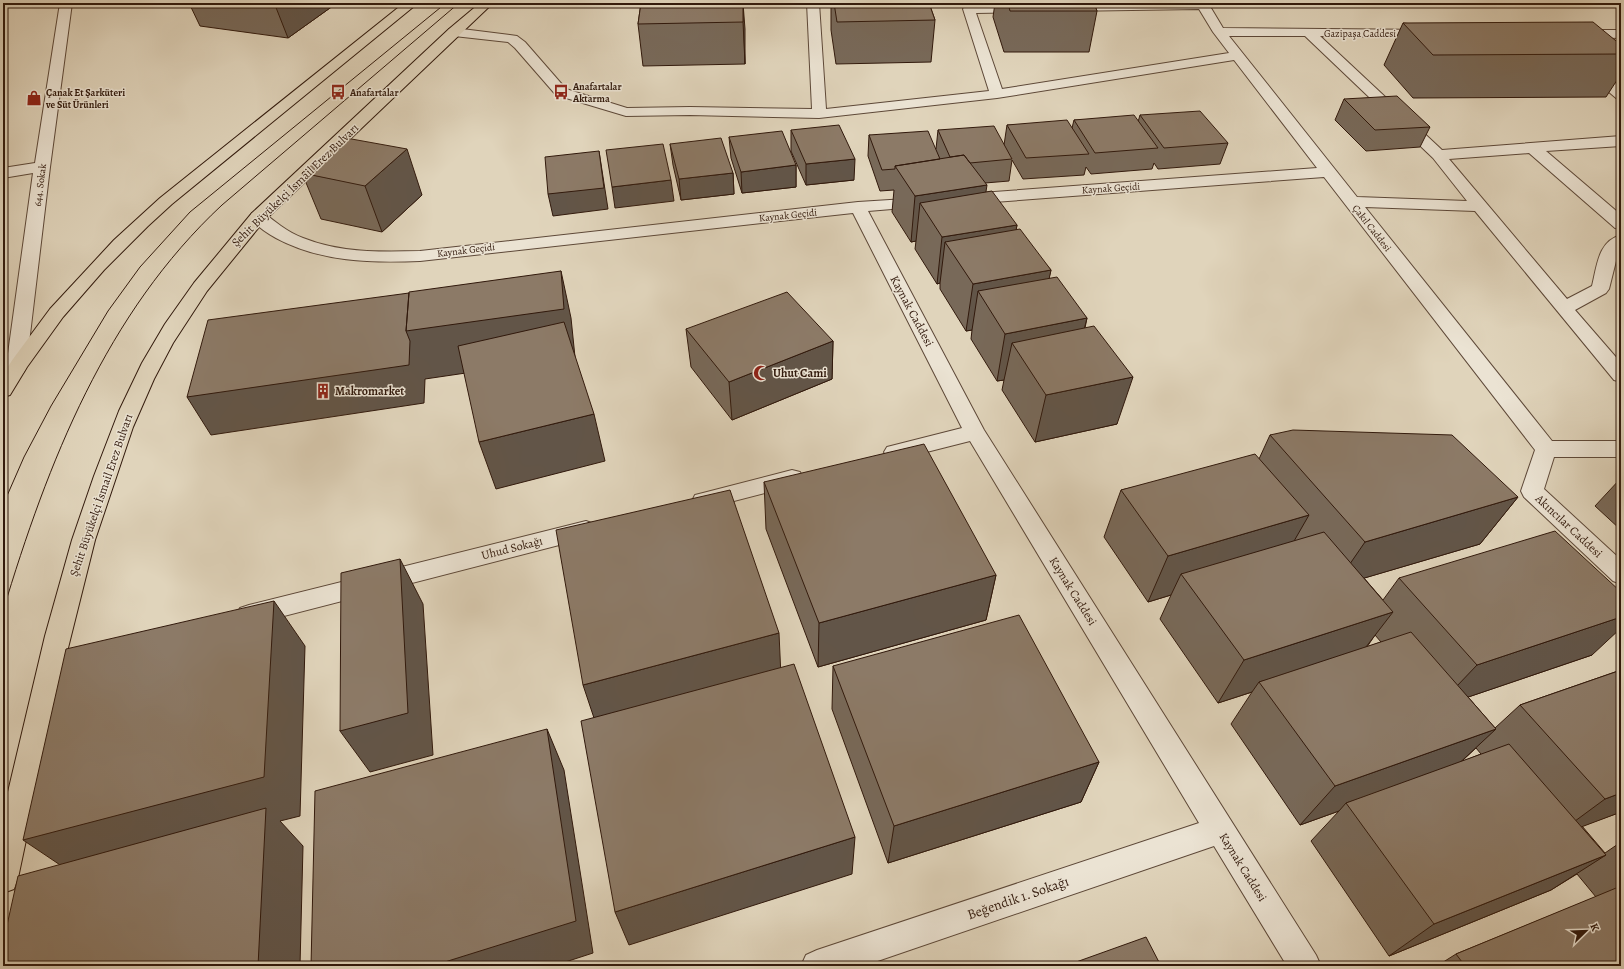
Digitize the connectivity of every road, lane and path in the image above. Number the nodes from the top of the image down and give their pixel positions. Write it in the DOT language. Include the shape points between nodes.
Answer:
graph roads {
  1 [pos="66,3"];
  2 [pos="412,3"];
  3 [pos="487,3"];
  4 [pos="813,3"];
  5 [pos="1203,4"];
  6 [pos="1055,7"];
  7 [pos="1039,8"];
  8 [pos="454,32"];
  9 [pos="1219,32"];
  10 [pos="1309,33"];
  11 [pos="1441,34"];
  12 [pos="1566,34"];
  13 [pos="1621,34"];
  14 [pos="1237,56"];
  15 [pos="1580,59"];
  16 [pos="997,94"];
  17 [pos="1621,94"];
  18 [pos="819,114"];
  19 [pos="1621,141"];
  20 [pos="1533,148"];
  21 [pos="1438,155"];
  22 [pos="42,167"];
  23 [pos="1328,172"];
  24 [pos="3,173"];
  25 [pos="1351,202"];
  26 [pos="1480,206"];
  27 [pos="858,207"];
  28 [pos="258,217"];
  29 [pos="1621,224"];
  30 [pos="1621,240"];
  31 [pos="1564,308"];
  32 [pos="16,368"];
  33 [pos="1621,375"];
  34 [pos="3,390"];
  35 [pos="975,432"];
  36 [pos="1546,449"];
  37 [pos="1621,449"];
  38 [pos="875,457"];
  39 [pos="813,473"];
  40 [pos="682,506"];
  41 [pos="605,525"];
  42 [pos="1621,574"];
  43 [pos="227,620"];
  44 [pos="73,659"];
  45 [pos="50,665"];
  46 [pos="1220,830"];
  47 [pos="3,878"];
  48 [pos="817,966"];
  49 [pos="1305,966"];
  1 -- 22 [label="street, 644. Sokak"];
  2 -- 32 [label="main road" via="136,227 78,286 46,325"];
  3 -- 8 [label="main road, Şehit Büyükelçi İsmail Erez Bulvarı"];
  4 -- 18 [label="street"];
  5 -- 6 [label="street"];
  5 -- 9 [label="street, Çakıl Caddesi"];
  7 -- 16 [label="street" via="969,9"];
  8 -- 18 [label="street" via="512,39 561,92 626,112"];
  8 -- 28 [label="main road, Şehit Büyükelçi İsmail Erez Bulvarı"];
  9 -- 10 [label="street, Gazipaşa Caddesi"];
  9 -- 14 [label="street, Çakıl Caddesi"];
  10 -- 11 [label="street, Gazipaşa Caddesi"];
  10 -- 21 [label="street"];
  12 -- 13 [label="street"];
  14 -- 16 [label="street"];
  14 -- 23 [label="street, Çakıl Caddesi"];
  15 -- 17 [label="street"];
  16 -- 18 [label="street"];
  19 -- 20 [label="street"];
  20 -- 21 [label="street"];
  20 -- 29 [label="street"];
  21 -- 26 [label="street"];
  22 -- 24 [label="street"];
  22 -- 32 [label="street, 644. Sokak"];
  23 -- 25 [label="street, Çakıl Caddesi"];
  23 -- 27 [label="street, Kaynak Geçidi"];
  25 -- 26 [label="street"];
  25 -- 36 [label="street, Çakıl Caddesi"];
  26 -- 31 [label="street"];
  27 -- 28 [label="street, Kaynak Geçidi" via="389,258 332,253 308,247 287,238"];
  27 -- 35 [label="street, Kaynak Caddesi"];
  28 -- 45 [label="main road, Şehit Büyükelçi İsmail Erez Bulvarı" via="202,283 176,321 131,405 86,532"];
  30 -- 31 [label="street" via="1611,247 1600,289"];
  31 -- 33 [label="street"];
  32 -- 34 [label="main road"];
  35 -- 38 [label="street"];
  35 -- 46 [label="street, Kaynak Caddesi"];
  36 -- 37 [label="street"];
  36 -- 42 [label="street, Akıncılar Caddesi" via="1532,491"];
  39 -- 40 [label="street"];
  41 -- 43 [label="street, Uhud Sokağı"];
  44 -- 45 [label="street"];
  45 -- 47 [label="main road, Şehit Büyükelçi İsmail Erez Bulvarı"];
  46 -- 48 [label="street, Beğendik 1. Sokağı"];
  46 -- 49 [label="street, Kaynak Caddesi"];
}
